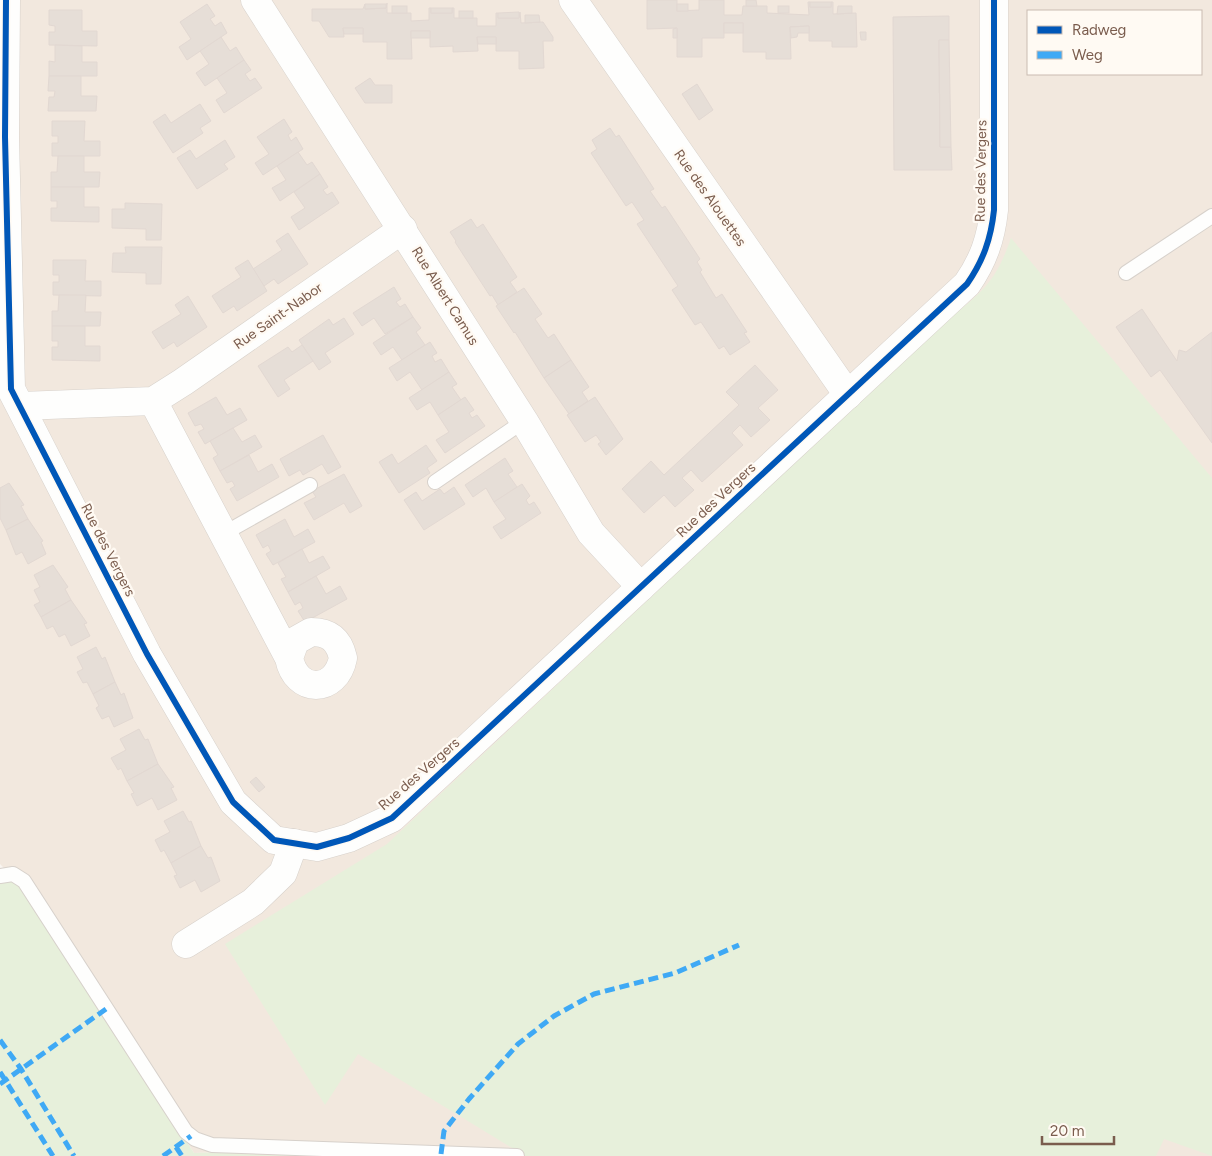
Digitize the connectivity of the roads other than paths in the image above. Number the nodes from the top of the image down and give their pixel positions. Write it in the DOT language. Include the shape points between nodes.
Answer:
graph roads {
  1 [pos="6,0"];
  2 [pos="255,0"];
  3 [pos="573,0"];
  4 [pos="994,0"];
  5 [pos="3,138"];
  6 [pos="1212,216"];
  7 [pos="403,229"];
  8 [pos="1126,273"];
  9 [pos="848,395"];
  10 [pos="152,400"];
  11 [pos="20,406"];
  12 [pos="524,421"];
  13 [pos="435,482"];
  14 [pos="310,485"];
  15 [pos="222,534"];
  16 [pos="641,587"];
  17 [pos="284,649"];
  18 [pos="294,843"];
  19 [pos="0,876"];
  20 [pos="186,944"];
  21 [pos="440,1155"];
  22 [pos="517,1156"];
  1 -- 5 [label="street, Rue des Vergers"];
  2 -- 7 [label="street, Rue Albert Camus"];
  3 -- 9 [label="street, Rue des Alouettes"];
  4 -- 9 [label="street, Rue des Vergers" via="995,178 992,231 986,250 967,284"];
  5 -- 11 [label="street, Rue des Vergers" via="11,389"];
  6 -- 8 [label="lane"];
  7 -- 10 [label="street, Rue Saint-Nabor" via="190,378"];
  7 -- 12 [label="street, Rue Albert Camus"];
  9 -- 16 [label="street, Rue des Vergers"];
  10 -- 11 [label="street, Rue Saint-Nabor"];
  10 -- 15 [label="street"];
  11 -- 18 [label="street, Rue des Vergers" via="147,654 233,802 274,840"];
  12 -- 13 [label="lane"];
  12 -- 16 [label="street, Rue Albert Camus" via="591,533"];
  14 -- 15 [label="lane"];
  15 -- 17 [label="street"];
  16 -- 18 [label="street, Rue des Vergers" via="392,818 349,838 317,847"];
  18 -- 20 [label="street" via="283,873 253,902"];
  19 -- 21 [label="lane" via="13,874 24,881 180,1124 195,1139 212,1145"];
  21 -- 22 [label="lane"];
}
